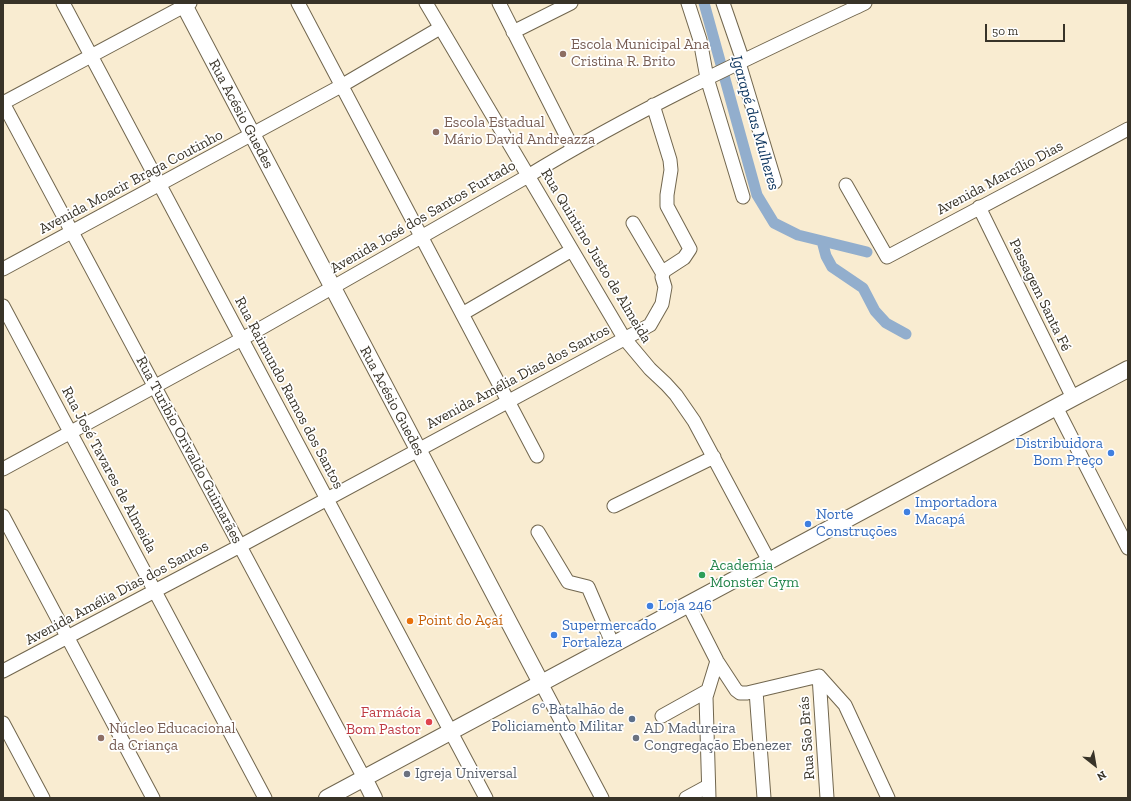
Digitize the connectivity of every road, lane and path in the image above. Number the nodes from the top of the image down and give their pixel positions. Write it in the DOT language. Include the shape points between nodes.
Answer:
graph roads {
  1 [pos="63,3"];
  2 [pos="298,3"];
  3 [pos="426,3"];
  4 [pos="499,3"];
  5 [pos="571,3"];
  6 [pos="688,3"];
  7 [pos="723,3"];
  8 [pos="864,3"];
  9 [pos="186,4"];
  10 [pos="440,28"];
  11 [pos="513,32"];
  12 [pos="91,56"];
  13 [pos="738,63"];
  14 [pos="711,76"];
  15 [pos="342,86"];
  16 [pos="3,103"];
  17 [pos="653,105"];
  18 [pos="1128,128"];
  19 [pos="252,135"];
  20 [pos="573,149"];
  21 [pos="528,176"];
  22 [pos="775,182"];
  23 [pos="159,185"];
  24 [pos="846,185"];
  25 [pos="743,197"];
  26 [pos="979,207"];
  27 [pos="633,223"];
  28 [pos="72,232"];
  29 [pos="421,238"];
  30 [pos="572,250"];
  31 [pos="3,269"];
  32 [pos="663,274"];
  33 [pos="332,288"];
  34 [pos="3,306"];
  35 [pos="462,314"];
  36 [pos="624,338"];
  37 [pos="242,339"];
  38 [pos="1128,370"];
  39 [pos="155,386"];
  40 [pos="1073,398"];
  41 [pos="508,402"];
  42 [pos="1056,407"];
  43 [pos="70,432"];
  44 [pos="418,450"];
  45 [pos="537,456"];
  46 [pos="714,457"];
  47 [pos="3,469"];
  48 [pos="327,499"];
  49 [pos="614,506"];
  50 [pos="3,516"];
  51 [pos="538,532"];
  52 [pos="240,546"];
  53 [pos="1128,548"];
  54 [pos="769,561"];
  55 [pos="155,591"];
  56 [pos="688,604"];
  57 [pos="68,637"];
  58 [pos="613,645"];
  59 [pos="717,661"];
  60 [pos="3,671"];
  61 [pos="819,676"];
  62 [pos="541,683"];
  63 [pos="708,691"];
  64 [pos="756,691"];
  65 [pos="662,716"];
  66 [pos="3,723"];
  67 [pos="451,731"];
  68 [pos="364,778"];
  69 [pos="708,792"];
  70 [pos="43,798"];
  71 [pos="153,798"];
  72 [pos="265,798"];
  73 [pos="327,798"];
  74 [pos="374,798"];
  75 [pos="486,798"];
  76 [pos="602,798"];
  77 [pos="686,798"];
  78 [pos="764,798"];
  79 [pos="827,798"];
  80 [pos="888,798"];
  1 -- 12 [label="street, Rua Raimundo Ramos dos Santos"];
  2 -- 15 [label="street"];
  3 -- 10 [label="street, Rua Quintino Justo de Almeida"];
  4 -- 11 [label="street"];
  5 -- 11 [label="street"];
  6 -- 14 [label="street"];
  7 -- 13 [label="street"];
  8 -- 13 [label="street, Avenida José dos Santos Furtado"];
  9 -- 12 [label="street"];
  9 -- 19 [label="street, Rua Acésio Guedes"];
  10 -- 15 [label="street, Avenida Moacir Braga Coutinho"];
  10 -- 21 [label="street, Rua Quintino Justo de Almeida"];
  11 -- 20 [label="street"];
  12 -- 16 [label="street"];
  12 -- 23 [label="street, Rua Raimundo Ramos dos Santos"];
  13 -- 14 [label="street, Avenida José dos Santos Furtado"];
  13 -- 22 [label="street"];
  14 -- 17 [label="street, Avenida José dos Santos Furtado"];
  14 -- 25 [label="street"];
  15 -- 19 [label="street, Avenida Moacir Braga Coutinho"];
  15 -- 29 [label="street"];
  16 -- 28 [label="street, Rua Turibio Orivaldo Guimarães"];
  17 -- 20 [label="street, Avenida José dos Santos Furtado"];
  17 -- 32 [label="street" via="670,160 667,206 690,250"];
  18 -- 26 [label="street, Avenida Marcílio Dias"];
  19 -- 23 [label="street, Avenida Moacir Braga Coutinho"];
  19 -- 33 [label="street, Rua Acésio Guedes"];
  20 -- 21 [label="street, Avenida José dos Santos Furtado"];
  21 -- 29 [label="street, Avenida José dos Santos Furtado"];
  21 -- 30 [label="street, Rua Quintino Justo de Almeida"];
  23 -- 28 [label="street, Avenida Moacir Braga Coutinho"];
  23 -- 37 [label="street, Rua Raimundo Ramos dos Santos"];
  24 -- 26 [label="street, Avenida Marcílio Dias" via="887,257"];
  26 -- 40 [label="street, Passagem Santa Fé"];
  27 -- 32 [label="street"];
  28 -- 31 [label="street, Avenida Moacir Braga Coutinho"];
  28 -- 39 [label="street, Rua Turibio Orivaldo Guimarães"];
  29 -- 33 [label="street, Avenida José dos Santos Furtado"];
  29 -- 35 [label="street"];
  30 -- 35 [label="street"];
  30 -- 36 [label="street, Rua Quintino Justo de Almeida"];
  32 -- 36 [label="street, Avenida Amélia Dias dos Santos" via="665,286 662,304 650,325"];
  33 -- 37 [label="street, Avenida José dos Santos Furtado"];
  33 -- 44 [label="street, Rua Acésio Guedes"];
  34 -- 43 [label="street, Rua José Tavares de Almeida"];
  35 -- 41 [label="street"];
  36 -- 41 [label="street, Avenida Amélia Dias dos Santos"];
  36 -- 46 [label="street, Rua Quintino Justo de Almeida" via="676,395"];
  37 -- 39 [label="street, Avenida José dos Santos Furtado"];
  37 -- 48 [label="street, Rua Raimundo Ramos dos Santos"];
  38 -- 40 [label="street"];
  39 -- 43 [label="street, Avenida José dos Santos Furtado"];
  39 -- 52 [label="street, Rua Turibio Orivaldo Guimarães"];
  40 -- 42 [label="street"];
  41 -- 44 [label="street, Avenida Amélia Dias dos Santos"];
  41 -- 45 [label="street"];
  42 -- 53 [label="street"];
  42 -- 54 [label="street"];
  43 -- 47 [label="street, Avenida José dos Santos Furtado"];
  43 -- 55 [label="street, Rua José Tavares de Almeida"];
  44 -- 48 [label="street, Avenida Amélia Dias dos Santos"];
  44 -- 62 [label="street, Rua Acésio Guedes"];
  46 -- 49 [label="street"];
  46 -- 54 [label="street, Rua Quintino Justo de Almeida"];
  48 -- 52 [label="street, Avenida Amélia Dias dos Santos"];
  48 -- 67 [label="street, Rua Raimundo Ramos dos Santos"];
  50 -- 57 [label="street"];
  51 -- 58 [label="street" via="568,582 588,587"];
  52 -- 55 [label="street, Avenida Amélia Dias dos Santos"];
  52 -- 68 [label="street, Rua Turibio Orivaldo Guimarães"];
  54 -- 56 [label="street"];
  55 -- 57 [label="street, Avenida Amélia Dias dos Santos"];
  55 -- 72 [label="street, Rua José Tavares de Almeida"];
  56 -- 58 [label="street"];
  56 -- 59 [label="street"];
  57 -- 60 [label="street, Avenida Amélia Dias dos Santos"];
  57 -- 71 [label="street"];
  58 -- 62 [label="street"];
  59 -- 63 [label="street"];
  59 -- 64 [label="street" via="736,690 747,694"];
  61 -- 64 [label="street"];
  61 -- 79 [label="street, Rua São Brás"];
  61 -- 80 [label="street" via="845,705"];
  62 -- 67 [label="street"];
  62 -- 76 [label="street, Rua Acésio Guedes"];
  63 -- 65 [label="street"];
  63 -- 69 [label="street"];
  64 -- 78 [label="street"];
  66 -- 70 [label="street"];
  67 -- 68 [label="street"];
  67 -- 75 [label="street, Rua Raimundo Ramos dos Santos"];
  68 -- 73 [label="street"];
  68 -- 74 [label="street, Rua Turibio Orivaldo Guimarães"];
  69 -- 77 [label="street"];
}
